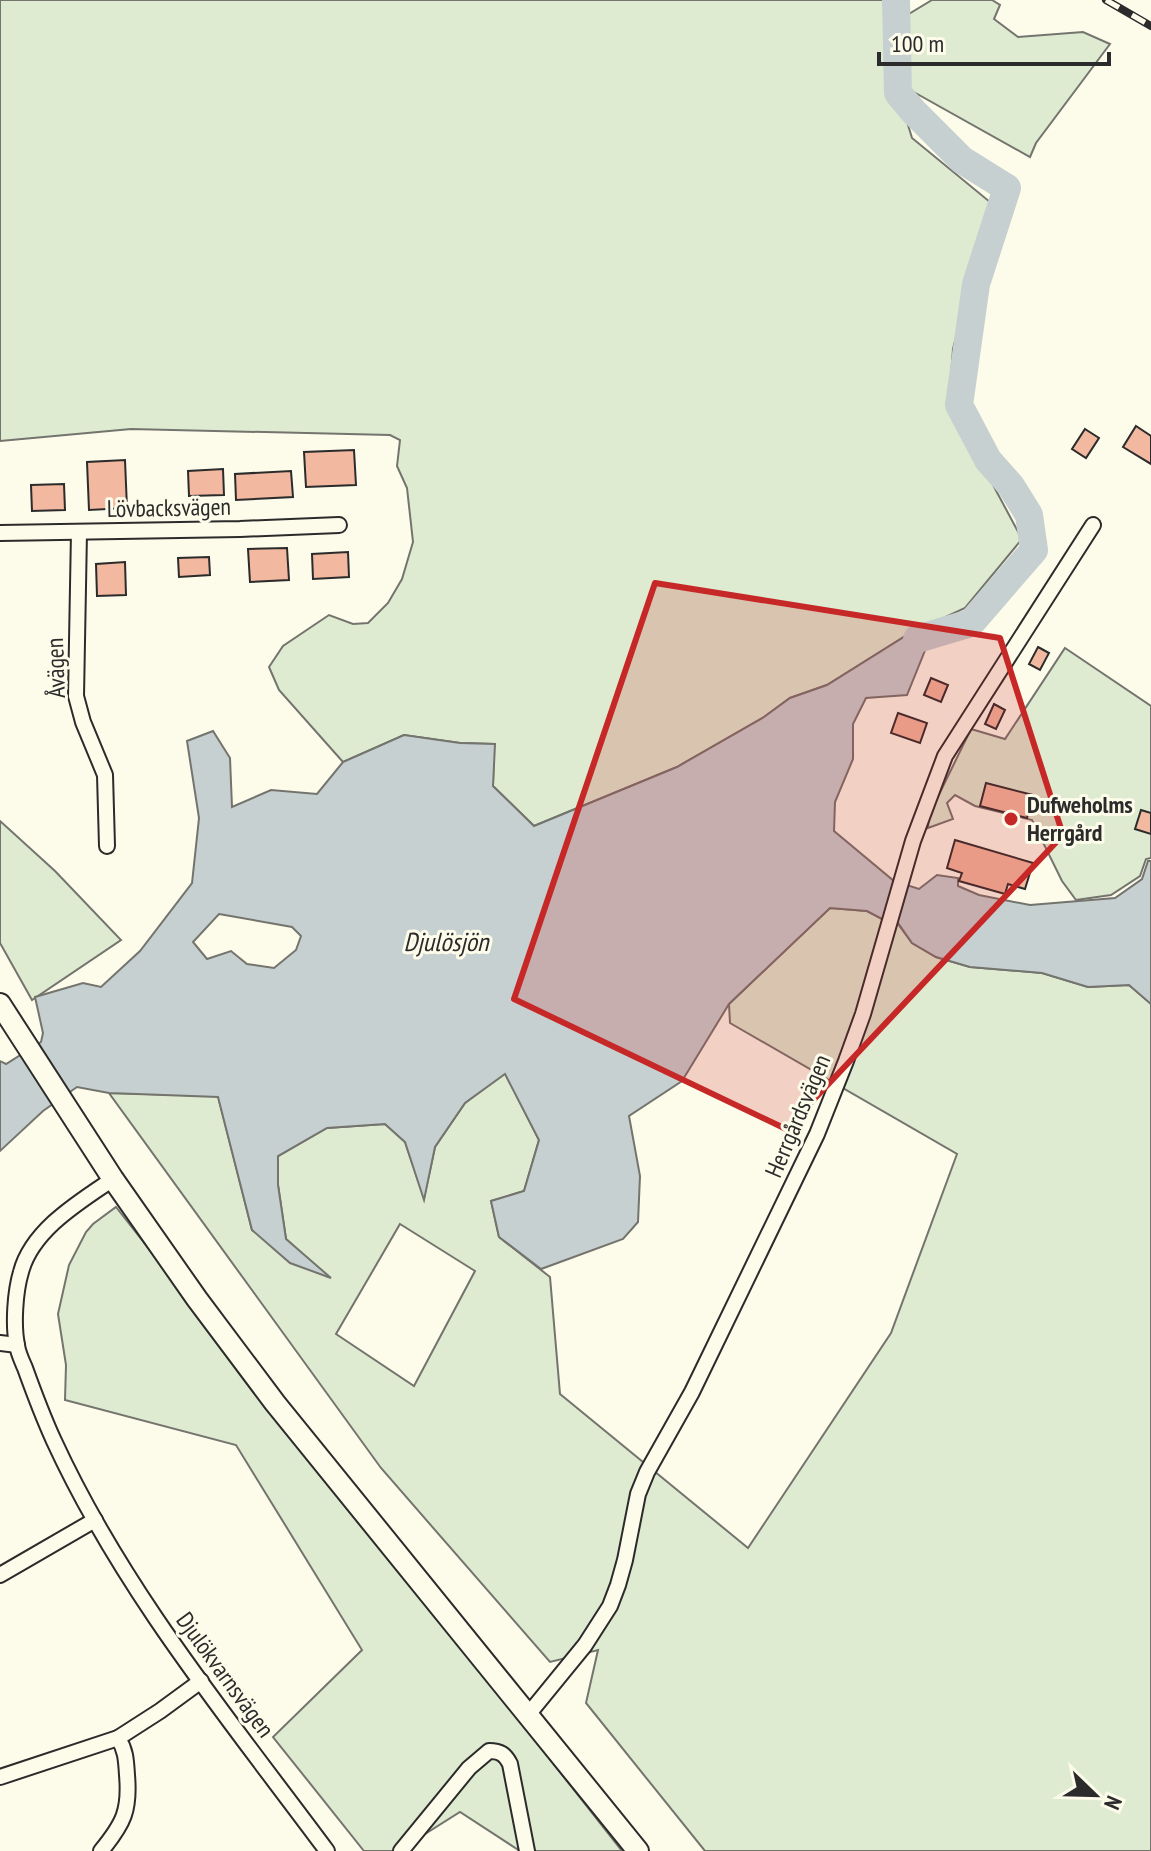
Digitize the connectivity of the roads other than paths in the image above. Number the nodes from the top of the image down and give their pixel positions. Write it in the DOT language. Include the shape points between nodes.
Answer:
graph roads {
  1 [pos="339,525"];
  2 [pos="1093,525"];
  3 [pos="79,532"];
  4 [pos="0,533"];
  5 [pos="107,846"];
  6 [pos="0,1004"];
  7 [pos="113,1179"];
  8 [pos="0,1343"];
  9 [pos="17,1345"];
  10 [pos="95,1520"];
  11 [pos="0,1575"];
  12 [pos="201,1681"];
  13 [pos="527,1716"];
  14 [pos="118,1738"];
  15 [pos="0,1777"];
  16 [pos="101,1851"];
  17 [pos="327,1851"];
  18 [pos="401,1851"];
  19 [pos="527,1851"];
  20 [pos="638,1851"];
  1 -- 3 [label="street, Lövbacksvägen"];
  2 -- 13 [label="street, Herrgårdsvägen" via="945,756 922,814 855,1037 817,1134 692,1392 647,1472 610,1606"];
  3 -- 4 [label="street, Lövbacksvägen"];
  3 -- 5 [label="street, Åvägen" via="76,696 105,775"];
  6 -- 7 [label="main road"];
  7 -- 9 [label="street, Djulökvarnsvägen" via="55,1223 27,1258 16,1306"];
  7 -- 13 [label="main road" via="275,1403"];
  8 -- 9 [label="street"];
  9 -- 10 [label="street, Djulökvarnsvägen" via="39,1410"];
  10 -- 11 [label="street"];
  10 -- 12 [label="street, Djulökvarnsvägen" via="142,1599"];
  12 -- 14 [label="street"];
  12 -- 17 [label="street, Djulökvarnsvägen"];
  13 -- 20 [label="main road"];
  14 -- 15 [label="street"];
  14 -- 16 [label="street" via="125,1749 129,1799 123,1820"];
  18 -- 19 [label="street" via="469,1768 492,1751 506,1755 510,1764"];
}
